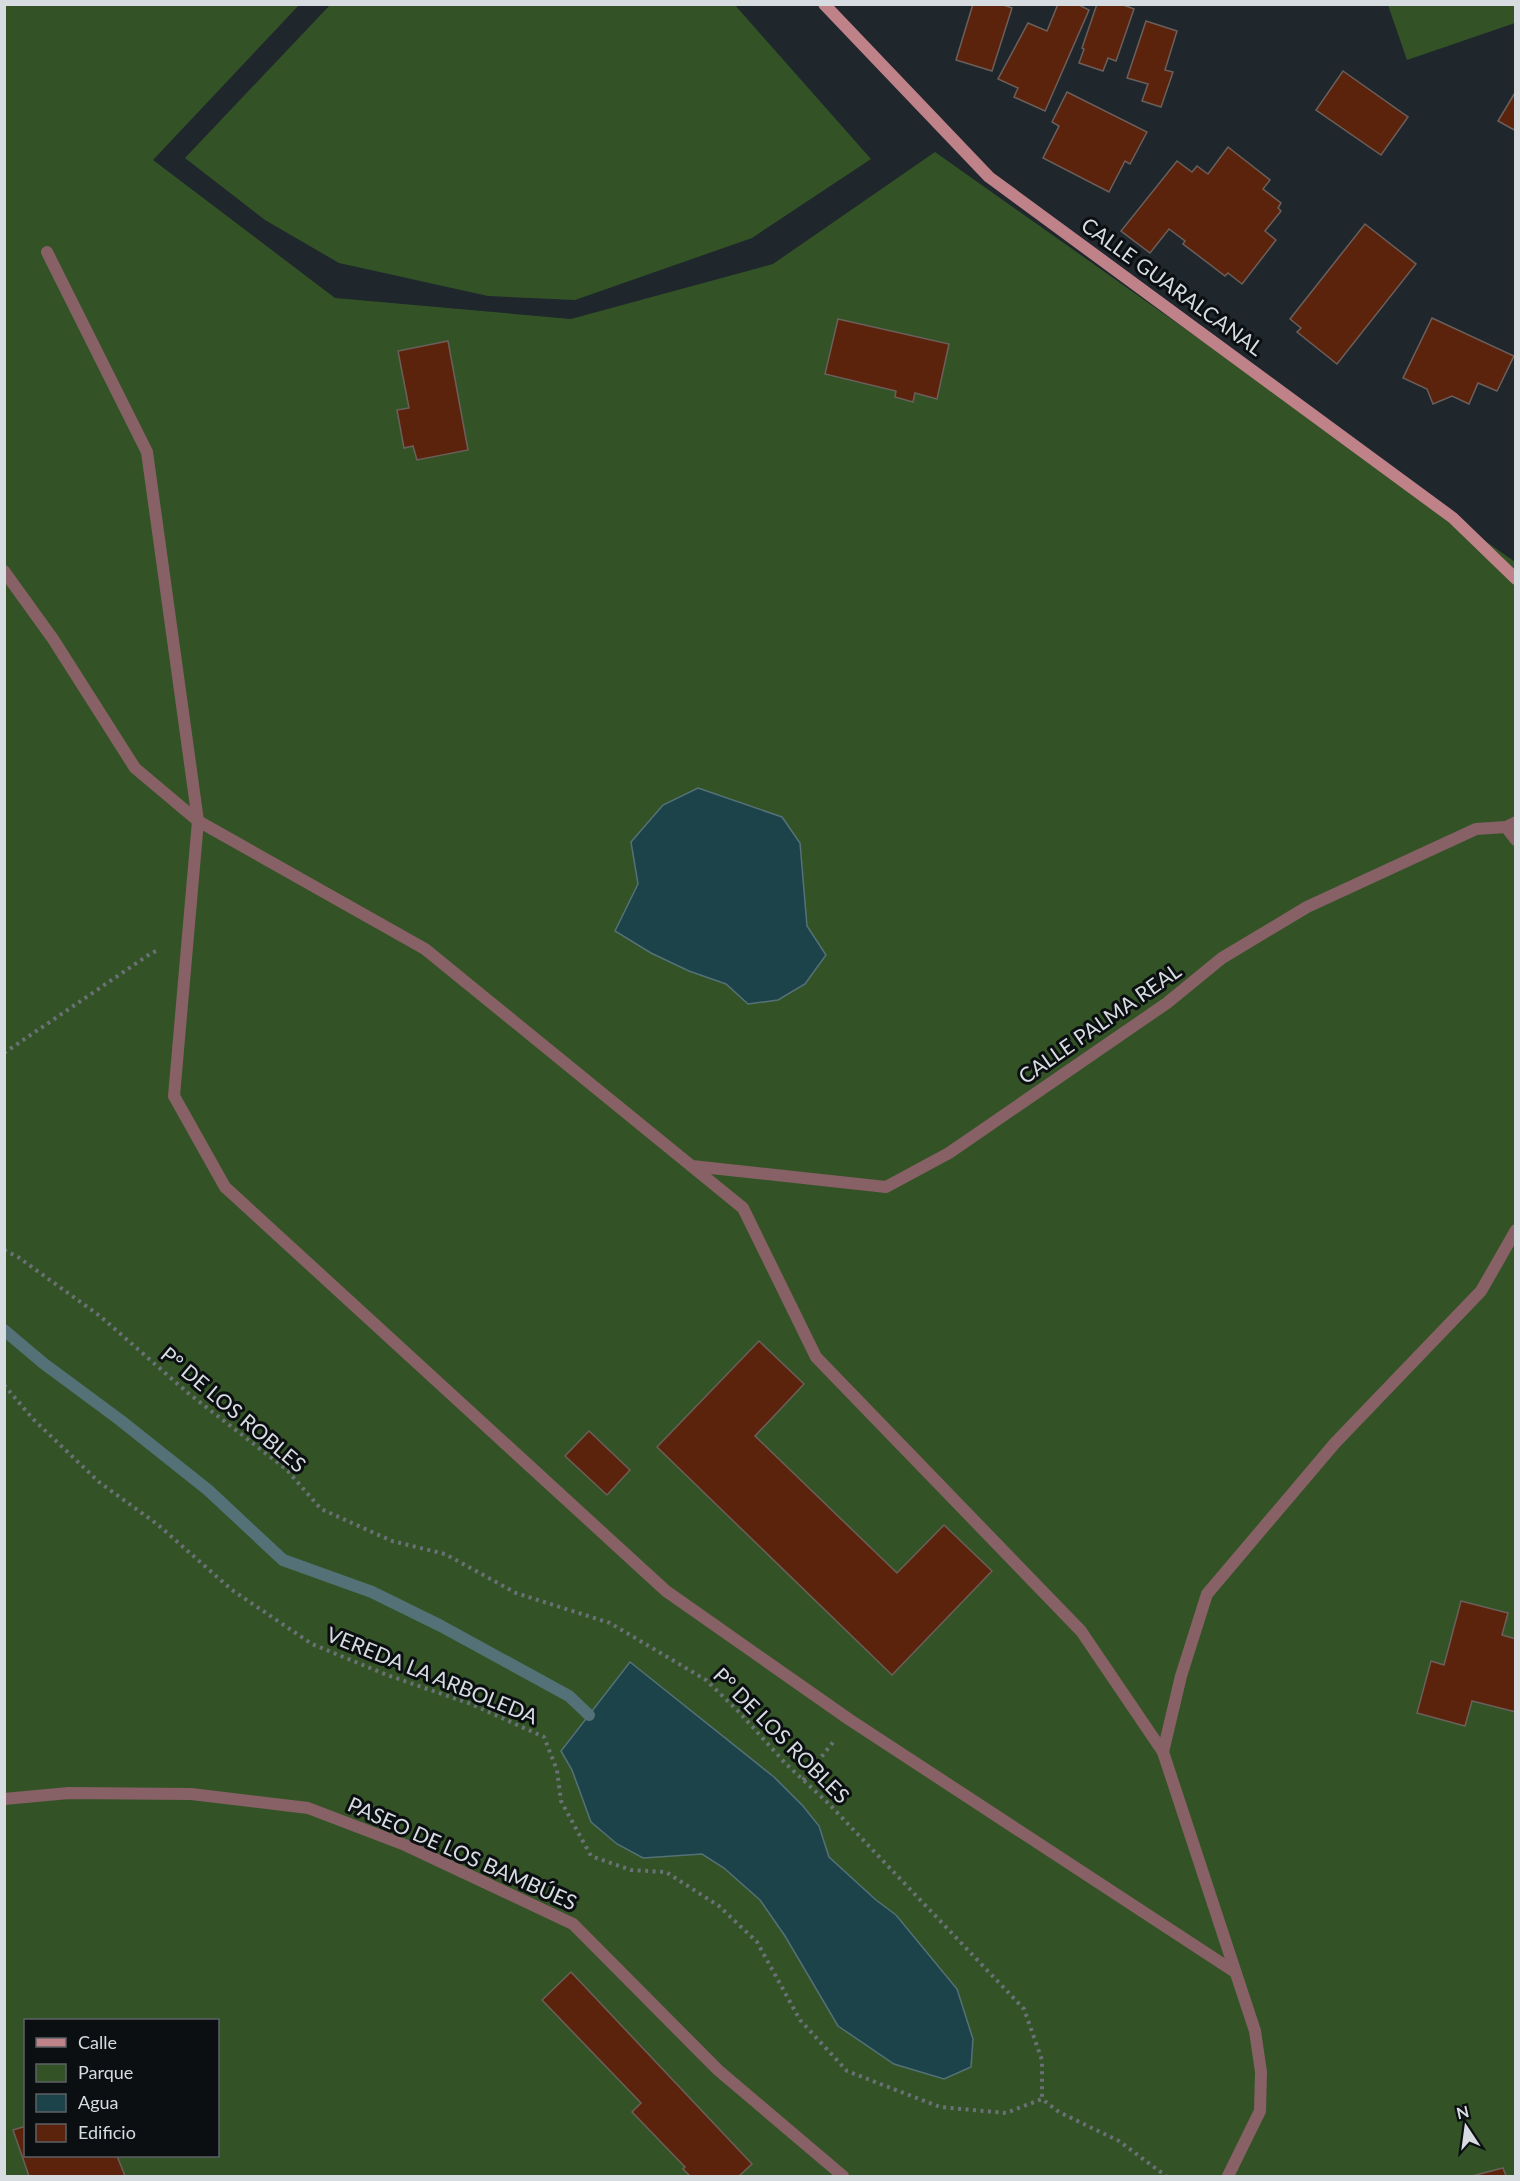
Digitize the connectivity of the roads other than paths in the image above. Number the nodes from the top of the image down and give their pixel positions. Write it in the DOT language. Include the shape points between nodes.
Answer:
graph roads {
  1 [pos="824,4"];
  2 [pos="47,252"];
  3 [pos="4,571"];
  4 [pos="1515,579"];
  5 [pos="198,821"];
  6 [pos="1511,824"];
  7 [pos="1515,840"];
  8 [pos="692,1166"];
  9 [pos="1515,1230"];
  10 [pos="1163,1752"];
  11 [pos="4,1799"];
  12 [pos="1235,1972"];
  13 [pos="843,2176"];
  14 [pos="1228,2176"];
  1 -- 4 [label="street, CALLE GUARALCANAL" via="989,177 1453,518"];
  2 -- 5 [label="street" via="147,452"];
  3 -- 5 [label="street" via="53,639 135,768"];
  5 -- 8 [label="street" via="425,949"];
  5 -- 12 [label="street" via="174,1096 225,1187 666,1591 850,1720"];
  6 -- 7 [label="street"];
  6 -- 8 [label="street, CALLE PALMA REAL" via="1476,829 1307,907 1222,958 1167,1003 949,1153 886,1187"];
  8 -- 10 [label="street" via="743,1208 816,1357 1081,1630"];
  9 -- 10 [label="street" via="1481,1291 1335,1443 1207,1594 1181,1676"];
  10 -- 12 [label="street"];
  11 -- 13 [label="street, PASEO DE LOS BAMBÚES" via="69,1793 191,1794 308,1808 405,1845 573,1924 718,2070"];
  12 -- 14 [label="street" via="1255,2031 1261,2072 1260,2110"];
}
